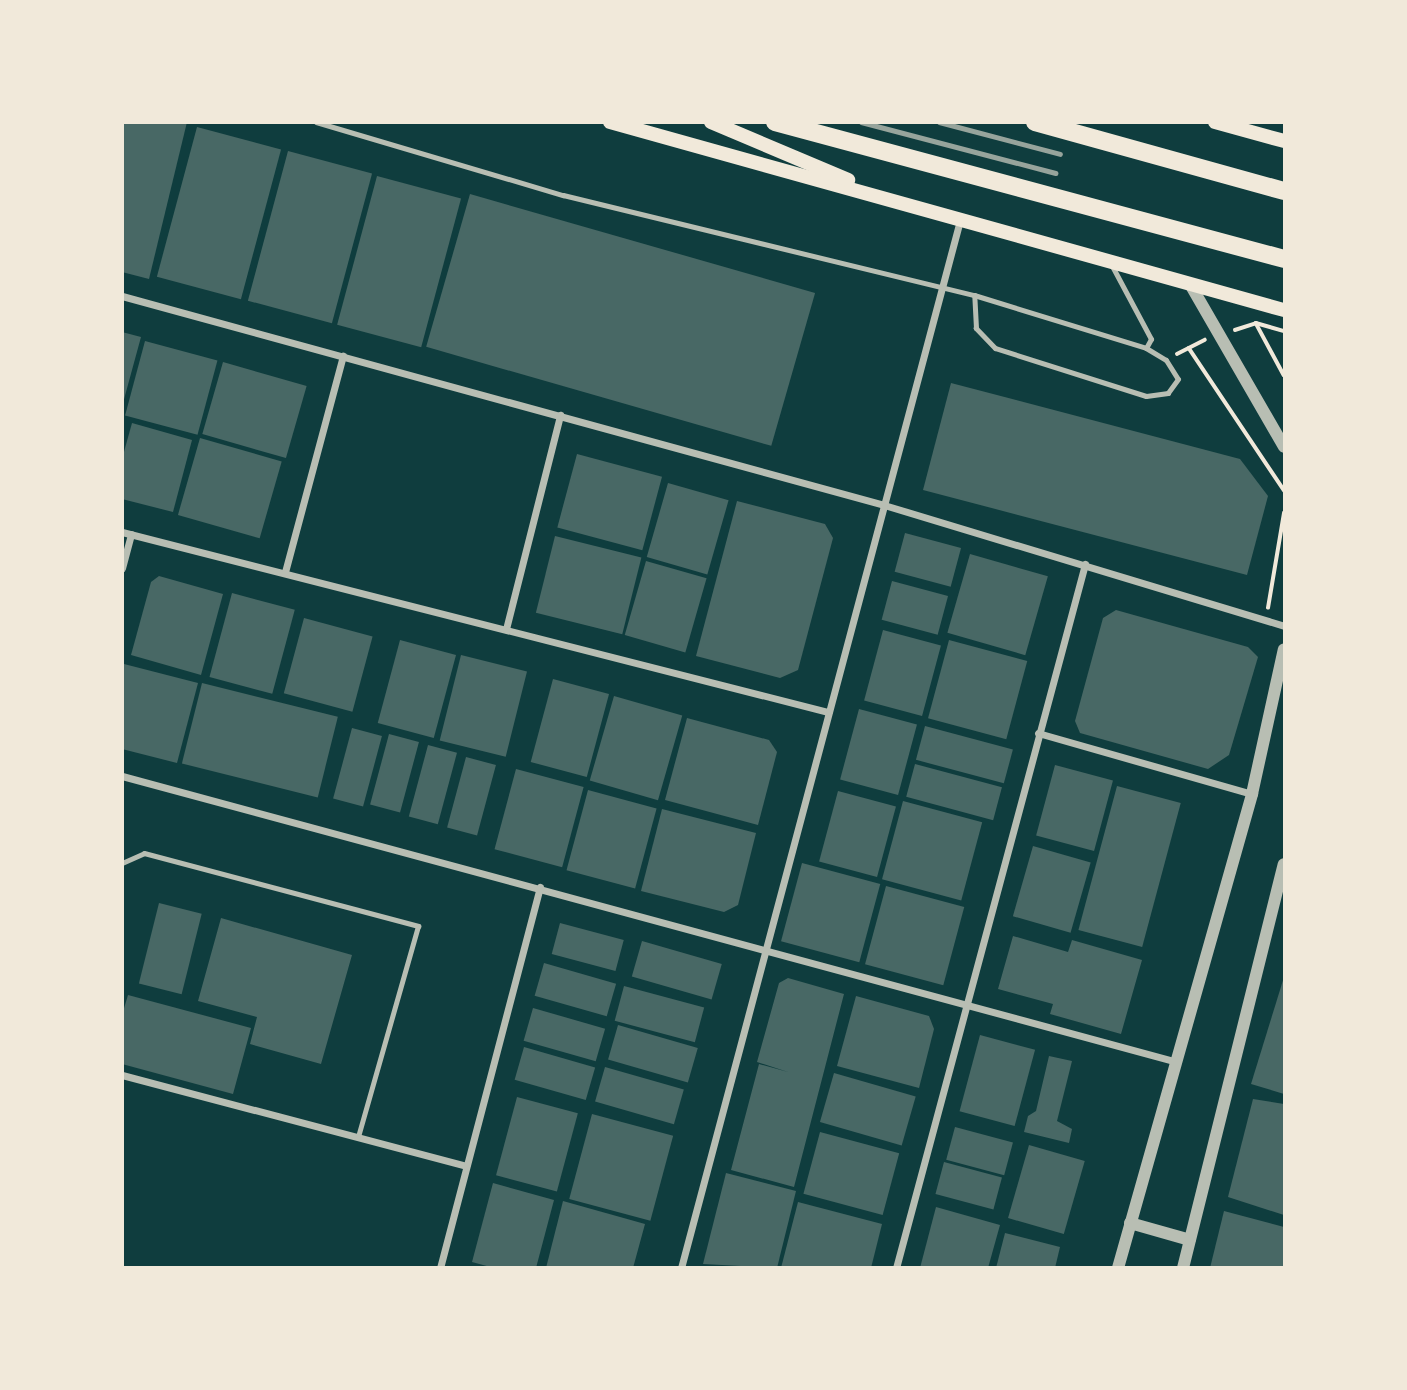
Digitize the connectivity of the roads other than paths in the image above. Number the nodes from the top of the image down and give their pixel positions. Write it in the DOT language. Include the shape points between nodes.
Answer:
graph roads {
  1 [pos="316,122"];
  2 [pos="610,122"];
  3 [pos="711,122"];
  4 [pos="775,122"];
  5 [pos="1035,122"];
  6 [pos="1215,122"];
  7 [pos="1283,140"];
  8 [pos="1284,191"];
  9 [pos="900,202"];
  10 [pos="960,220"];
  11 [pos="1284,259"];
  12 [pos="1110,263"];
  13 [pos="1191,284"];
  14 [pos="942,289"];
  15 [pos="974,295"];
  16 [pos="122,296"];
  17 [pos="1284,310"];
  18 [pos="1146,348"];
  19 [pos="343,356"];
  20 [pos="560,415"];
  21 [pos="1284,447"];
  22 [pos="884,505"];
  23 [pos="122,532"];
  24 [pos="131,534"];
  25 [pos="1085,564"];
  26 [pos="122,568"];
  27 [pos="285,572"];
  28 [pos="1284,626"];
  29 [pos="506,629"];
  30 [pos="1284,649"];
  31 [pos="828,712"];
  32 [pos="1038,733"];
  33 [pos="122,776"];
  34 [pos="1252,794"];
  35 [pos="122,863"];
  36 [pos="1284,864"];
  37 [pos="540,887"];
  38 [pos="764,947"];
  39 [pos="964,1005"];
  40 [pos="1174,1061"];
  41 [pos="122,1075"];
  42 [pos="358,1137"];
  43 [pos="466,1166"];
  44 [pos="1130,1223"];
  45 [pos="1190,1240"];
  46 [pos="440,1268"];
  47 [pos="681,1268"];
  48 [pos="896,1268"];
  49 [pos="1118,1268"];
  50 [pos="1183,1268"];
  1 -- 14 [label="lane" via="563,195"];
  2 -- 9 [label="main road"];
  3 -- 9 [label="main road"];
  4 -- 11 [label="highway"];
  5 -- 8 [label="highway"];
  6 -- 7 [label="main road"];
  9 -- 10 [label="main road"];
  10 -- 12 [label="main road"];
  10 -- 14 [label="street"];
  12 -- 13 [label="main road"];
  12 -- 18 [label="lane" via="1151,339"];
  13 -- 17 [label="main road"];
  13 -- 21 [label="street"];
  14 -- 15 [label="lane"];
  14 -- 22 [label="street"];
  15 -- 18 [label="lane"];
  15 -- 18 [label="lane" via="976,328 995,348 1153,396 1168,393 1178,379 1166,360"];
  16 -- 19 [label="street"];
  19 -- 20 [label="street"];
  19 -- 27 [label="street"];
  20 -- 22 [label="street"];
  20 -- 29 [label="street"];
  22 -- 25 [label="street"];
  22 -- 31 [label="street"];
  23 -- 24 [label="street"];
  24 -- 26 [label="street"];
  24 -- 27 [label="street"];
  25 -- 28 [label="street"];
  25 -- 32 [label="street"];
  27 -- 29 [label="street"];
  29 -- 31 [label="street"];
  30 -- 34 [label="street"];
  31 -- 38 [label="street"];
  32 -- 34 [label="street"];
  32 -- 39 [label="street"];
  33 -- 37 [label="street"];
  34 -- 40 [label="street"];
  35 -- 42 [label="lane" via="144,853 418,926"];
  36 -- 45 [label="street"];
  37 -- 38 [label="street"];
  37 -- 43 [label="street"];
  38 -- 39 [label="street"];
  38 -- 47 [label="street"];
  39 -- 40 [label="street"];
  39 -- 48 [label="street"];
  40 -- 44 [label="street"];
  41 -- 42 [label="street"];
  42 -- 43 [label="street"];
  43 -- 46 [label="street"];
  44 -- 45 [label="street"];
  44 -- 49 [label="street"];
  45 -- 50 [label="street"];
}
